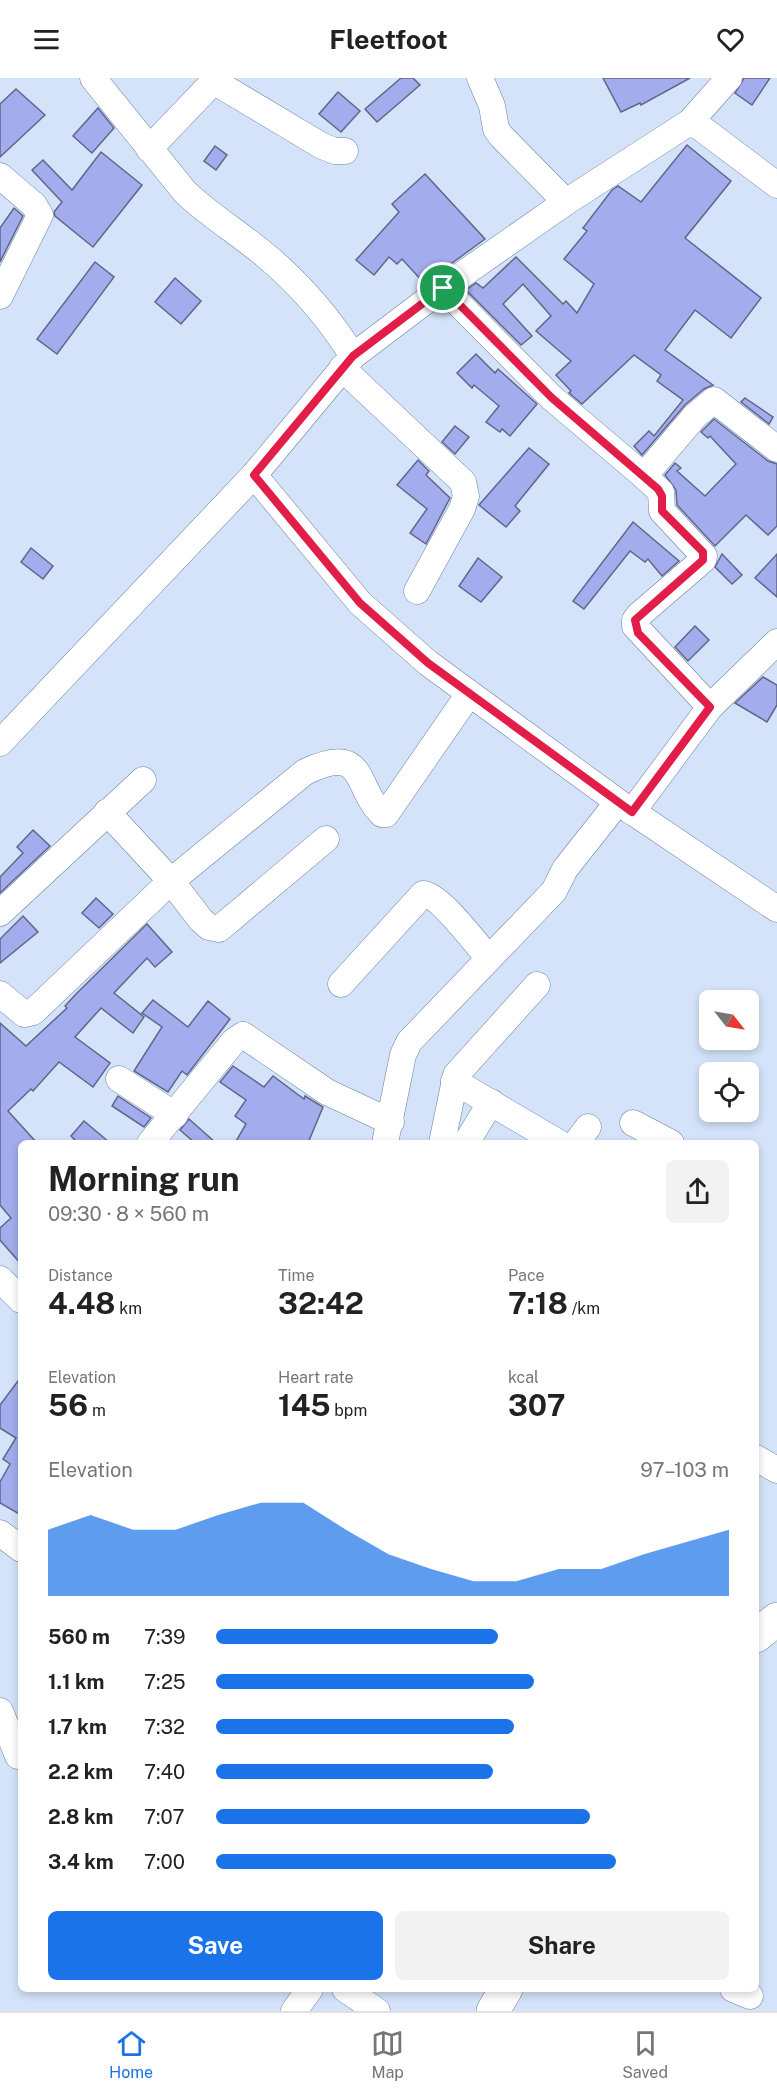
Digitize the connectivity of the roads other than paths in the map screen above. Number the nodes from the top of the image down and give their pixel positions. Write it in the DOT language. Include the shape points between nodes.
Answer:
graph roads {
  1 [pos="93,78"];
  2 [pos="480,78"];
  3 [pos="729,78"];
  4 [pos="216,80"];
  5 [pos="690,122"];
  6 [pos="149,149"];
  7 [pos="345,151"];
  8 [pos="0,176"];
  9 [pos="777,185"];
  10 [pos="566,202"];
  11 [pos="443,288"];
  12 [pos="0,296"];
  13 [pos="348,362"];
  14 [pos="777,449"];
  15 [pos="254,475"];
  16 [pos="644,476"];
  17 [pos="417,591"];
  18 [pos="777,642"];
  19 [pos="469,694"];
  20 [pos="710,707"];
  21 [pos="0,743"];
  22 [pos="142,780"];
  23 [pos="625,807"];
  24 [pos="107,812"];
  25 [pos="326,839"];
  26 [pos="171,881"];
  27 [pos="777,909"];
  28 [pos="0,913"];
  29 [pos="488,957"];
  30 [pos="341,984"];
  31 [pos="537,985"];
  32 [pos="0,994"];
  33 [pos="119,1079"];
  34 [pos="454,1081"];
  35 [pos="491,1102"];
  36 [pos="175,1115"];
  37 [pos="633,1123"];
  38 [pos="388,1132"];
  39 [pos="153,1140"];
  40 [pos="443,1140"];
  41 [pos="468,1140"];
  42 [pos="555,1140"];
  43 [pos="665,1140"];
  44 [pos="759,1460"];
  45 [pos="777,1470"];
  46 [pos="0,1711"];
  47 [pos="18,1756"];
  48 [pos="308,1992"];
  49 [pos="349,1992"];
  50 [pos="504,1992"];
  51 [pos="294,2011"];
  52 [pos="377,2011"];
  53 [pos="493,2011"];
  1 -- 6 [label="street"];
  2 -- 10 [label="street" via="492,106 496,129"];
  3 -- 5 [label="street"];
  4 -- 6 [label="street"];
  4 -- 7 [label="street" via="322,146"];
  5 -- 9 [label="street"];
  5 -- 10 [label="street"];
  6 -- 13 [label="street" via="201,207 302,289"];
  8 -- 12 [label="street" via="40,215"];
  10 -- 11 [label="street"];
  11 -- 13 [label="street"];
  11 -- 16 [label="street" via="552,398"];
  13 -- 15 [label="street"];
  13 -- 17 [label="street" via="463,482 466,496 462,509"];
  14 -- 16 [label="street" via="714,400 706,404"];
  15 -- 19 [label="street" via="360,603"];
  15 -- 21 [label="street"];
  16 -- 20 [label="street" via="661,492 662,511 704,556 639,615 635,626"];
  18 -- 20 [label="street"];
  19 -- 23 [label="street"];
  19 -- 26 [label="street" via="386,814 375,806 354,767 343,763 319,765 305,771"];
  20 -- 23 [label="street"];
  22 -- 24 [label="street"];
  23 -- 27 [label="street"];
  23 -- 29 [label="street" via="565,869 554,891"];
  24 -- 26 [label="street"];
  24 -- 28 [label="street"];
  25 -- 26 [label="street" via="219,929 201,920"];
  26 -- 32 [label="street" via="33,1012 24,1014"];
  29 -- 30 [label="street" via="443,907 423,894"];
  29 -- 38 [label="street" via="405,1049"];
  31 -- 34 [label="street"];
  33 -- 36 [label="street"];
  34 -- 35 [label="street"];
  34 -- 40 [label="street"];
  35 -- 41 [label="street"];
  35 -- 42 [label="street"];
  36 -- 38 [label="street" via="243,1035"];
  36 -- 39 [label="street"];
  37 -- 43 [label="street"];
  44 -- 45 [label="street"];
  46 -- 47 [label="street"];
  48 -- 51 [label="street"];
  49 -- 52 [label="street"];
  50 -- 53 [label="highway"];
}
